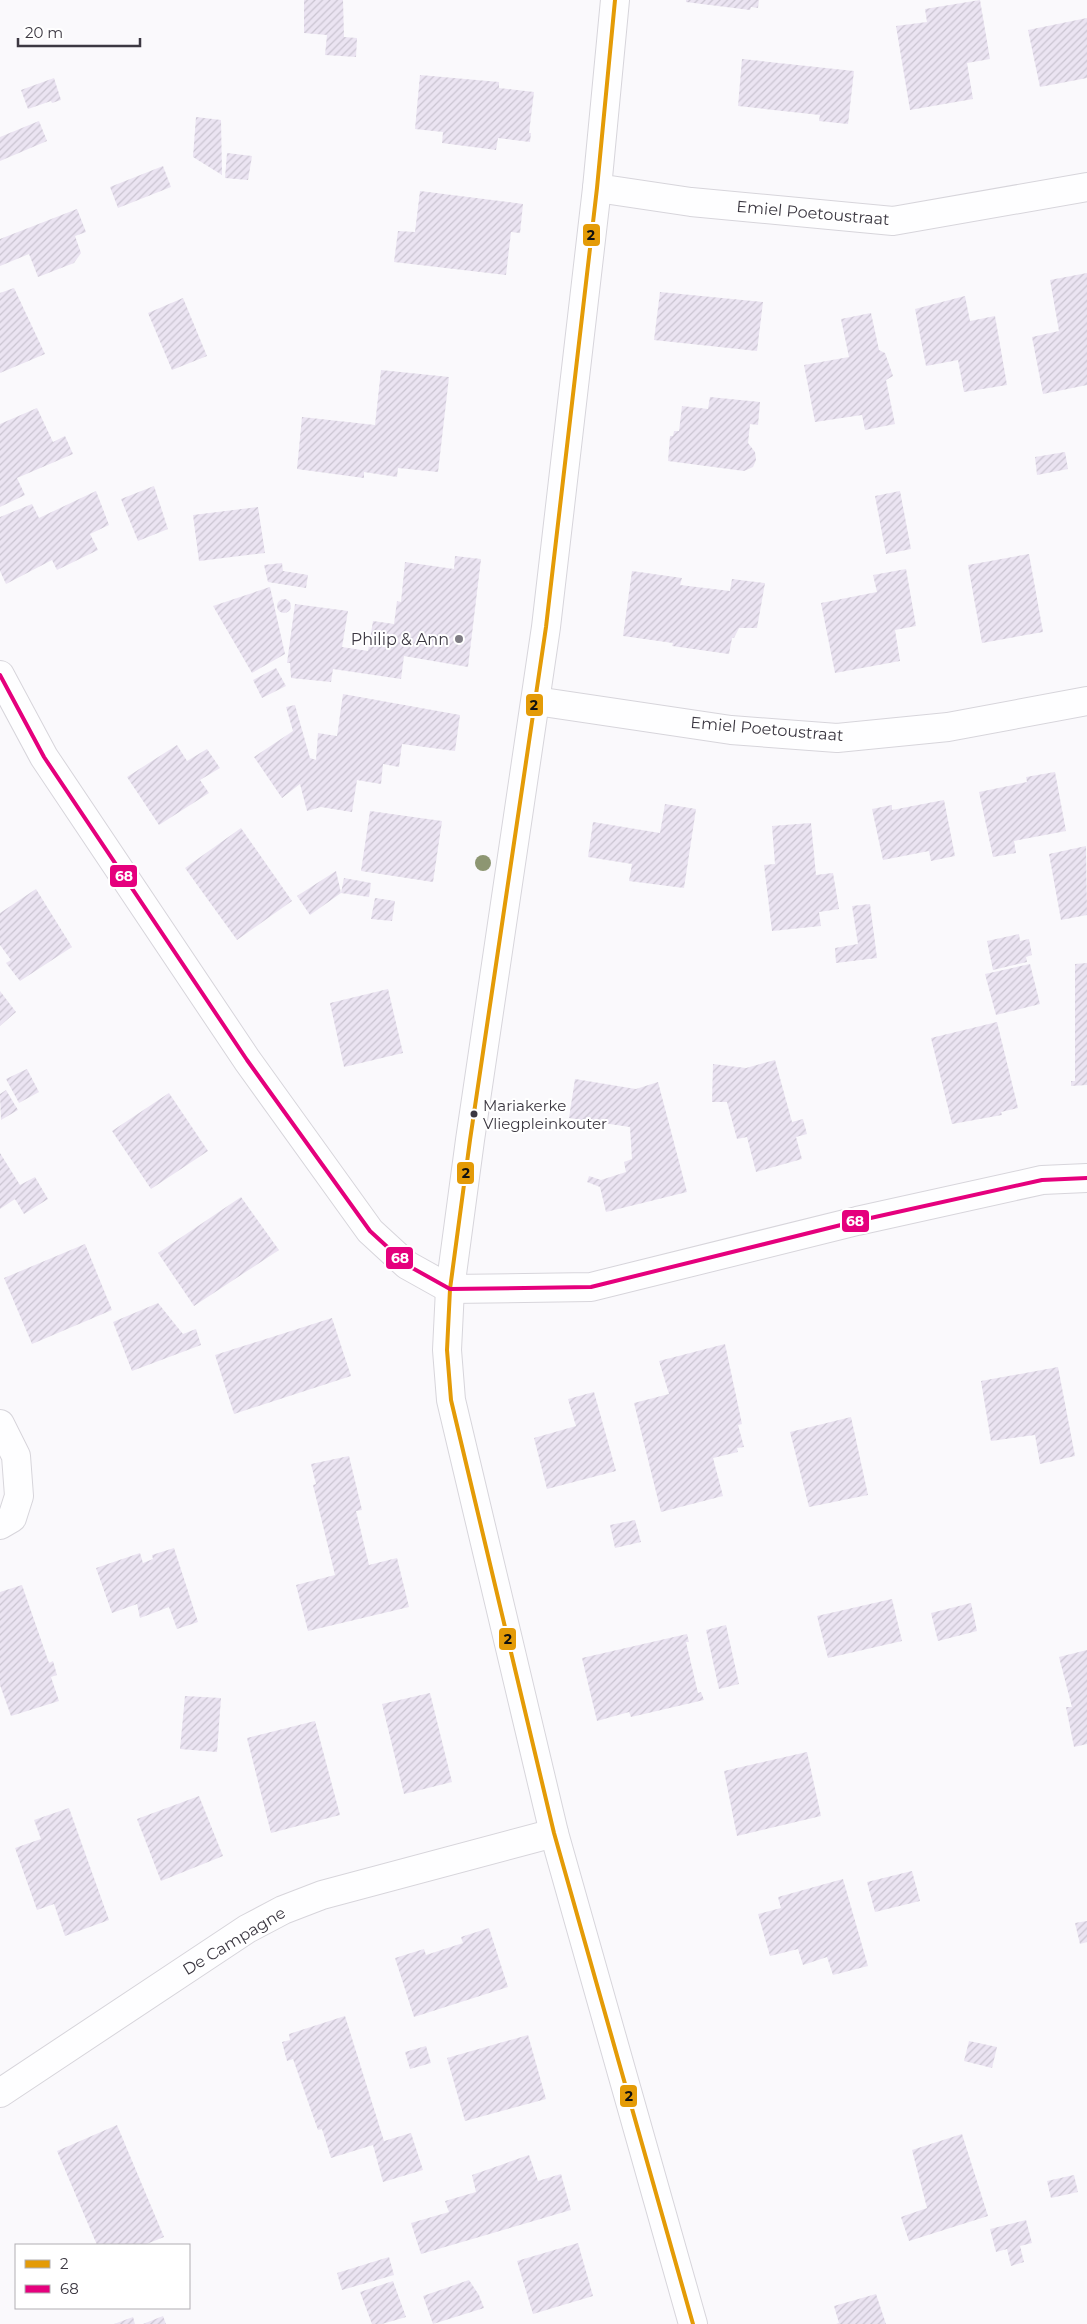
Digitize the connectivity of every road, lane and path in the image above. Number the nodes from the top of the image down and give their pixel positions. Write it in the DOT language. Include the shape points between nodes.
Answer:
graph roads {
  1 [pos="615,0"];
  2 [pos="1087,187"];
  3 [pos="597,188"];
  4 [pos="0,675"];
  5 [pos="536,701"];
  6 [pos="1087,701"];
  7 [pos="1087,1178"];
  8 [pos="450,1289"];
  9 [pos="0,1424"];
  10 [pos="0,1525"];
  11 [pos="554,1833"];
  12 [pos="0,2093"];
  13 [pos="692,2324"];
  1 -- 3 [label="street"];
  2 -- 3 [label="street, Emiel Poetoustraat" via="893,220 691,202"];
  3 -- 5 [label="street"];
  4 -- 8 [label="street" via="44,757 247,1060 370,1231 407,1265"];
  5 -- 6 [label="street, Emiel Poetoustraat" via="731,730 837,738 948,727"];
  5 -- 8 [label="street"];
  7 -- 8 [label="street" via="1022,1184 591,1287"];
  8 -- 11 [label="street" via="447,1350 451,1400"];
  9 -- 10 [label="street" via="16,1456 19,1496 12,1518"];
  11 -- 12 [label="street, De Campagne" via="322,1895 283,1910 247,1929"];
  11 -- 13 [label="street"];
}
